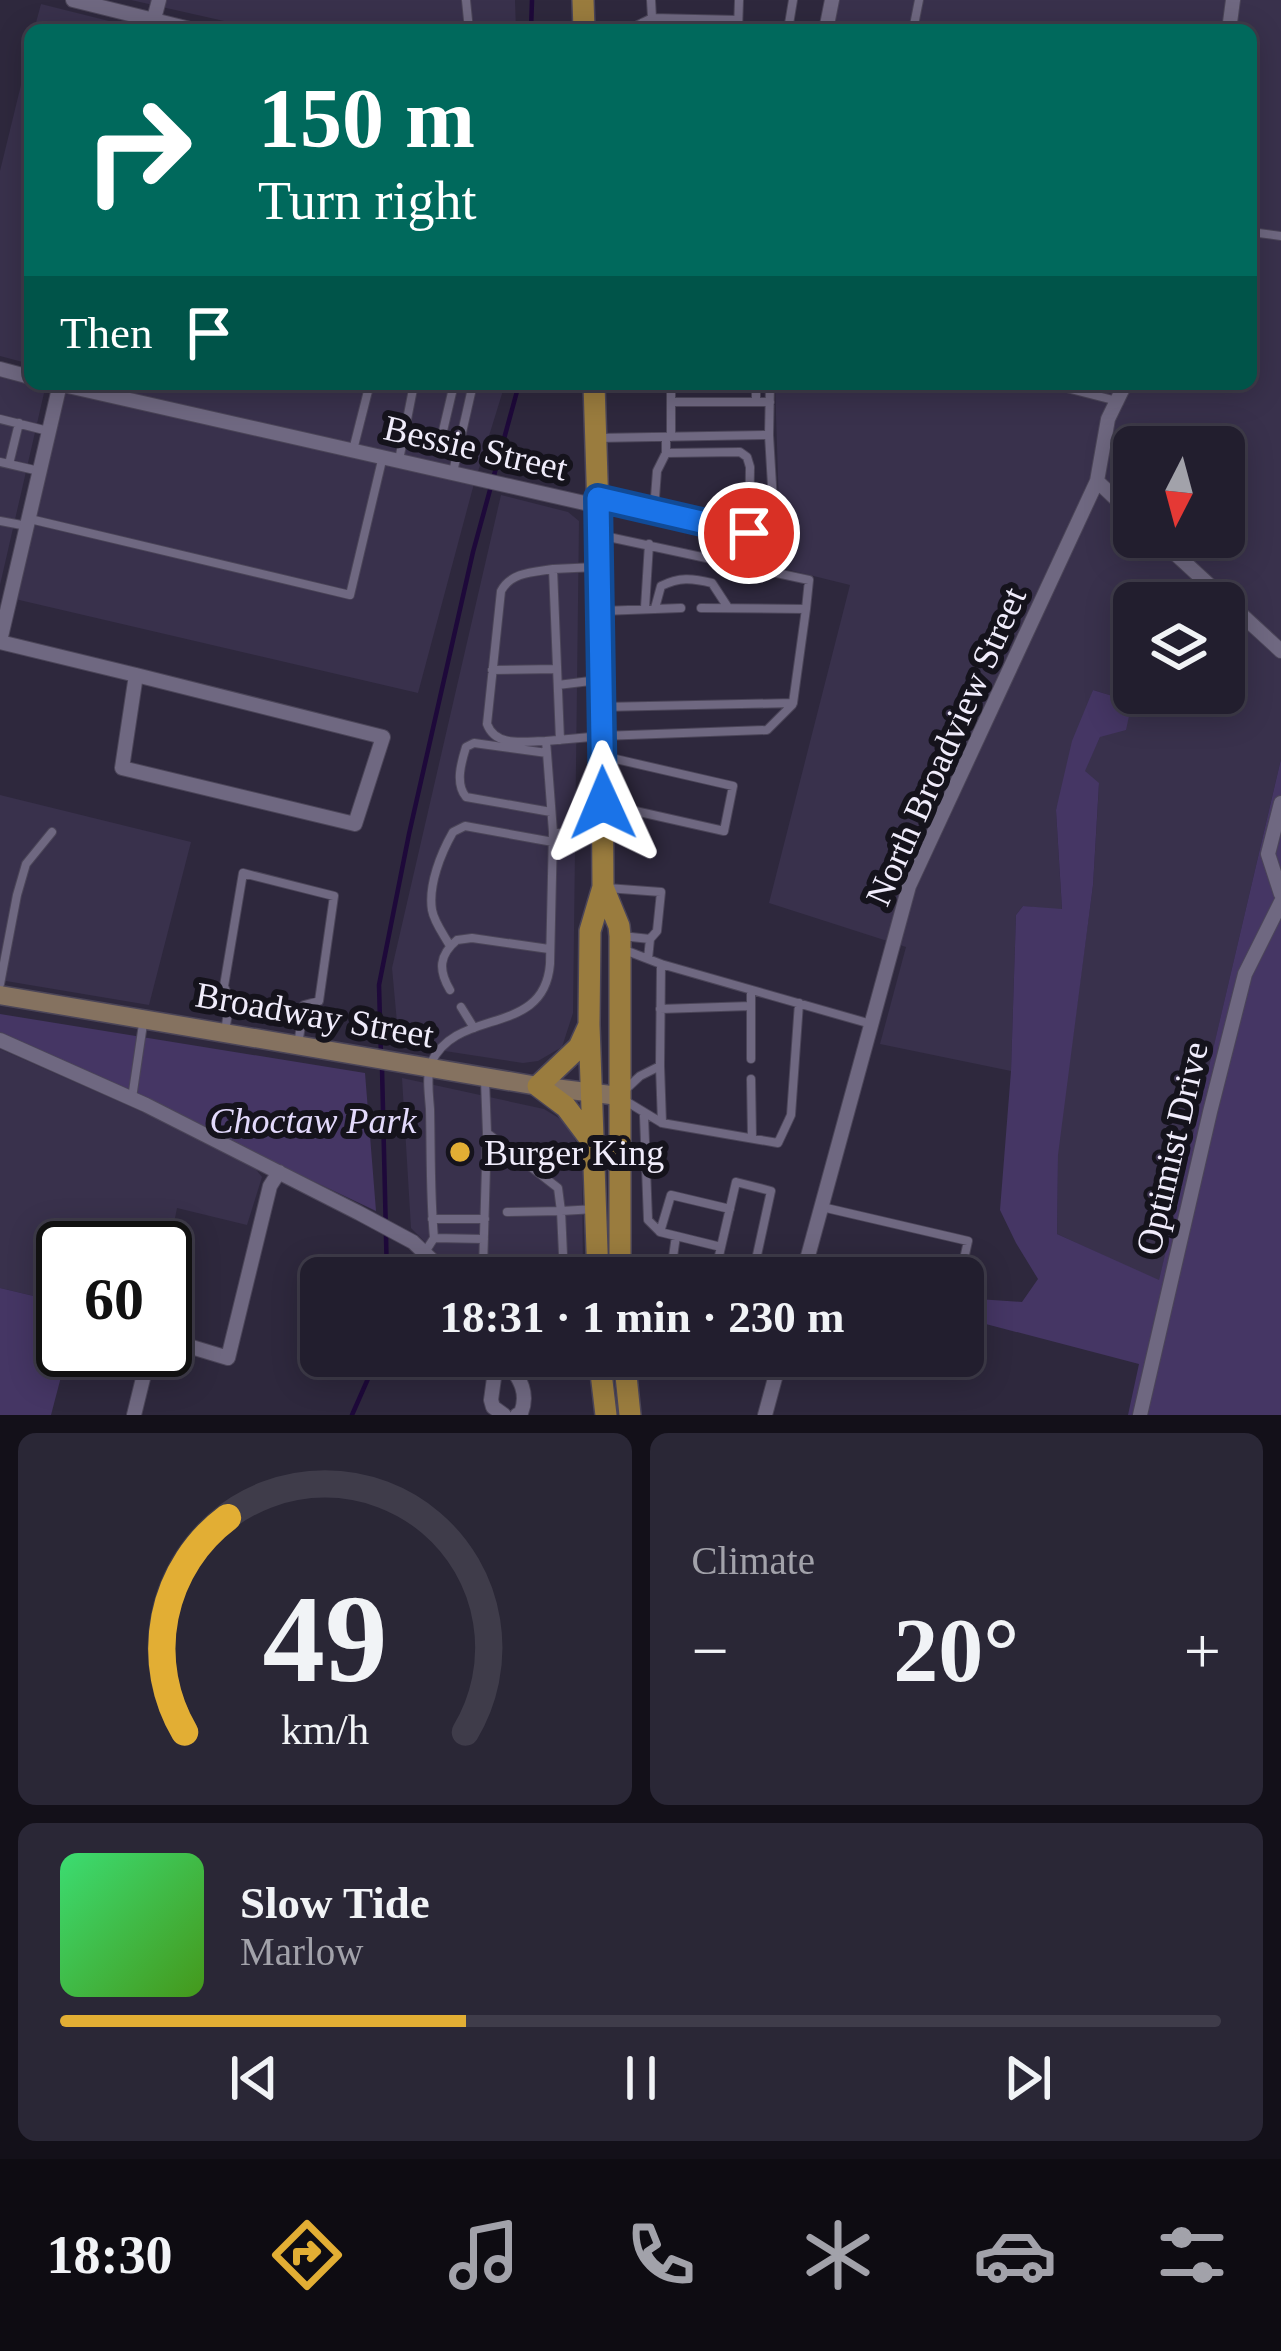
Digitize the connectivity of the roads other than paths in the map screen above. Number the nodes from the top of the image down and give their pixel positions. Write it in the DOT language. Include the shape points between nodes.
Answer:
graph roads {
  1 [pos="73,0"];
  2 [pos="651,0"];
  3 [pos="652,18"];
  4 [pos="642,23"];
  5 [pos="150,24"];
  6 [pos="726,24"];
  7 [pos="59,390"];
  8 [pos="87,390"];
  9 [pos="413,390"];
  10 [pos="453,390"];
  11 [pos="471,390"];
  12 [pos="594,390"];
  13 [pos="671,390"];
  14 [pos="756,390"];
  15 [pos="770,390"];
  16 [pos="1074,390"];
  17 [pos="1122,390"];
  18 [pos="368,391"];
  19 [pos="1117,401"];
  20 [pos="671,402"];
  21 [pos="756,402"];
  22 [pos="770,402"];
  23 [pos="0,419"];
  24 [pos="19,423"];
  25 [pos="405,428"];
  26 [pos="50,431"];
  27 [pos="769,436"];
  28 [pos="668,437"];
  29 [pos="596,438"];
  30 [pos="353,450"];
  31 [pos="666,453"];
  32 [pos="391,458"];
  33 [pos="4,463"];
  34 [pos="40,471"];
  35 [pos="457,473"];
  36 [pos="1096,481"];
  37 [pos="1113,497"];
  38 [pos="598,502"];
  39 [pos="654,511"];
  40 [pos="0,521"];
  41 [pos="28,522"];
  42 [pos="749,533"];
  43 [pos="598,535"];
  44 [pos="649,544"];
  45 [pos="1180,558"];
  46 [pos="599,567"];
  47 [pos="553,568"];
  48 [pos="7,584"];
  49 [pos="728,607"];
  50 [pos="650,608"];
  51 [pos="681,608"];
  52 [pos="700,608"];
  53 [pos="806,609"];
  54 [pos="601,611"];
  55 [pos="3,618"];
  56 [pos="0,642"];
  57 [pos="1281,651"];
  58 [pos="557,669"];
  59 [pos="492,670"];
  60 [pos="136,675"];
  61 [pos="601,680"];
  62 [pos="558,685"];
  63 [pos="794,703"];
  64 [pos="601,707"];
  65 [pos="560,740"];
  66 [pos="546,741"];
  67 [pos="602,746"];
  68 [pos="547,753"];
  69 [pos="1281,802"];
  70 [pos="603,803"];
  71 [pos="551,812"];
  72 [pos="52,832"];
  73 [pos="553,837"];
  74 [pos="604,841"];
  75 [pos="604,887"];
  76 [pos="1281,898"];
  77 [pos="650,939"];
  78 [pos="620,942"];
  79 [pos="450,946"];
  80 [pos="549,949"];
  81 [pos="648,959"];
  82 [pos="661,964"];
  83 [pos="0,984"];
  84 [pos="450,990"];
  85 [pos="751,990"];
  86 [pos="0,995"];
  87 [pos="799,1004"];
  88 [pos="751,1006"];
  89 [pos="460,1007"];
  90 [pos="660,1009"];
  91 [pos="144,1018"];
  92 [pos="871,1024"];
  93 [pos="590,1025"];
  94 [pos="474,1028"];
  95 [pos="225,1033"];
  96 [pos="0,1040"];
  97 [pos="298,1045"];
  98 [pos="752,1059"];
  99 [pos="420,1065"];
  100 [pos="660,1066"];
  101 [pos="485,1077"];
  102 [pos="752,1079"];
  103 [pos="538,1086"];
  104 [pos="592,1094"];
  105 [pos="619,1096"];
  106 [pos="132,1099"];
  107 [pos="644,1114"];
  108 [pos="662,1123"];
  109 [pos="488,1133"];
  110 [pos="752,1138"];
  111 [pos="594,1144"];
  112 [pos="279,1172"];
  113 [pos="821,1206"];
  114 [pos="596,1209"];
  115 [pos="730,1209"];
  116 [pos="561,1211"];
  117 [pos="507,1212"];
  118 [pos="485,1219"];
  119 [pos="433,1220"];
  120 [pos="660,1232"];
  121 [pos="676,1236"];
  122 [pos="434,1238"];
  123 [pos="484,1239"];
  124 [pos="721,1247"];
  125 [pos="419,1248"];
  126 [pos="429,1257"];
  127 [pos="483,1257"];
  128 [pos="560,1257"];
  129 [pos="597,1257"];
  130 [pos="620,1257"];
  131 [pos="673,1257"];
  132 [pos="719,1257"];
  133 [pos="757,1257"];
  134 [pos="808,1257"];
  135 [pos="964,1257"];
  136 [pos="192,1347"];
  137 [pos="143,1377"];
  138 [pos="496,1377"];
  139 [pos="517,1377"];
  140 [pos="601,1377"];
  141 [pos="626,1377"];
  142 [pos="775,1377"];
  143 [pos="134,1415"];
  144 [pos="504,1415"];
  145 [pos="517,1415"];
  146 [pos="606,1415"];
  147 [pos="630,1415"];
  148 [pos="764,1415"];
  149 [pos="1139,1415"];
  1 -- 5 [label="street"];
  2 -- 3 [label="lane"];
  3 -- 4 [label="lane"];
  3 -- 6 [label="lane"];
  7 -- 26 [label="street"];
  8 -- 30 [label="street, Bessie Street"];
  9 -- 25 [label="lane"];
  10 -- 25 [label="lane" via="442,435"];
  11 -- 35 [label="lane"];
  12 -- 29 [label="main road"];
  13 -- 20 [label="lane"];
  14 -- 21 [label="lane"];
  15 -- 22 [label="lane"];
  16 -- 19 [label="lane"];
  17 -- 19 [label="street, North Broadview Street"];
  18 -- 30 [label="lane"];
  19 -- 36 [label="street, North Broadview Street"];
  20 -- 21 [label="lane"];
  20 -- 28 [label="lane"];
  21 -- 22 [label="lane"];
  22 -- 27 [label="lane"];
  23 -- 24 [label="lane"];
  24 -- 26 [label="lane"];
  24 -- 33 [label="lane"];
  25 -- 32 [label="lane"];
  26 -- 34 [label="street"];
  27 -- 28 [label="lane"];
  27 -- 42 [label="lane" via="774,519 770,537"];
  28 -- 29 [label="lane"];
  28 -- 31 [label="lane"];
  29 -- 38 [label="main road"];
  30 -- 32 [label="street, Bessie Street"];
  31 -- 39 [label="lane"];
  31 -- 42 [label="lane" via="746,457"];
  32 -- 35 [label="street, Bessie Street"];
  32 -- 41 [label="lane" via="350,595"];
  33 -- 34 [label="lane"];
  34 -- 41 [label="street"];
  35 -- 38 [label="street, Bessie Street"];
  36 -- 37 [label="street"];
  36 -- 92 [label="street, North Broadview Street" via="909,886"];
  38 -- 39 [label="lane"];
  38 -- 43 [label="main road"];
  39 -- 42 [label="lane"];
  40 -- 41 [label="lane"];
  41 -- 48 [label="street"];
  43 -- 44 [label="lane"];
  43 -- 46 [label="main road"];
  44 -- 50 [label="lane"];
  44 -- 53 [label="lane" via="808,580"];
  45 -- 57 [label="street"];
  46 -- 47 [label="lane"];
  46 -- 54 [label="main road"];
  47 -- 58 [label="lane"];
  47 -- 59 [label="lane" via="504,584"];
  48 -- 55 [label="street"];
  49 -- 50 [label="lane" via="712,583 691,578 661,586"];
  49 -- 52 [label="lane"];
  49 -- 53 [label="lane"];
  50 -- 51 [label="lane"];
  50 -- 54 [label="lane"];
  53 -- 63 [label="lane"];
  54 -- 61 [label="main road"];
  55 -- 56 [label="street"];
  56 -- 60 [label="street"];
  58 -- 59 [label="lane"];
  58 -- 62 [label="lane"];
  59 -- 66 [label="lane" via="491,734"];
  60 -- 60 [label="street" via="383,737 355,824 122,768"];
  61 -- 62 [label="lane"];
  61 -- 64 [label="main road"];
  62 -- 65 [label="lane"];
  63 -- 64 [label="lane"];
  63 -- 67 [label="lane" via="766,730"];
  64 -- 67 [label="main road"];
  65 -- 66 [label="lane"];
  65 -- 67 [label="lane"];
  66 -- 68 [label="lane"];
  67 -- 70 [label="main road"];
  67 -- 70 [label="lane" via="733,786 724,831"];
  68 -- 71 [label="lane"];
  68 -- 71 [label="lane" via="474,743 464,751 459,780 466,797"];
  69 -- 76 [label="street, Optimist Drive" via="1268,854"];
  70 -- 74 [label="main road"];
  71 -- 73 [label="lane"];
  72 -- 83 [label="lane" via="26,864"];
  73 -- 74 [label="lane"];
  73 -- 79 [label="lane" via="465,826 453,832 432,896"];
  73 -- 80 [label="lane"];
  74 -- 75 [label="main road"];
  75 -- 77 [label="lane" via="661,892"];
  75 -- 78 [label="main road"];
  75 -- 93 [label="main road" via="590,931"];
  76 -- 149 [label="street, Optimist Drive" via="1245,974"];
  77 -- 78 [label="lane"];
  77 -- 81 [label="lane"];
  78 -- 81 [label="lane"];
  78 -- 105 [label="main road"];
  79 -- 80 [label="lane" via="472,938"];
  79 -- 84 [label="lane" via="441,968"];
  80 -- 94 [label="lane" via="549,976 536,1002"];
  81 -- 82 [label="lane"];
  82 -- 85 [label="lane"];
  82 -- 90 [label="lane"];
  85 -- 87 [label="lane"];
  85 -- 88 [label="lane"];
  86 -- 91 [label="main road, Broadway Street"];
  87 -- 92 [label="lane"];
  87 -- 110 [label="lane" via="791,1115 778,1143"];
  88 -- 90 [label="lane"];
  88 -- 98 [label="lane"];
  89 -- 94 [label="lane"];
  90 -- 100 [label="lane"];
  91 -- 95 [label="main road, Broadway Street"];
  91 -- 106 [label="lane"];
  92 -- 113 [label="street, North Broadview Street"];
  93 -- 103 [label="main road"];
  93 -- 104 [label="main road"];
  94 -- 99 [label="lane"];
  95 -- 97 [label="main road, Broadway Street"];
  95 -- 97 [label="lane" via="224,986 243,873 334,896 319,1001 304,1005"];
  96 -- 106 [label="street"];
  97 -- 99 [label="main road, Broadway Street"];
  99 -- 101 [label="main road, Broadway Street"];
  99 -- 119 [label="lane"];
  100 -- 105 [label="lane"];
  100 -- 108 [label="lane"];
  101 -- 103 [label="main road, Broadway Street"];
  101 -- 109 [label="lane"];
  102 -- 110 [label="lane"];
  103 -- 104 [label="main road, Broadway Street"];
  103 -- 111 [label="main road"];
  104 -- 105 [label="main road, Broadway Street"];
  104 -- 111 [label="main road"];
  105 -- 107 [label="lane"];
  105 -- 130 [label="main road"];
  106 -- 112 [label="street"];
  107 -- 108 [label="lane"];
  107 -- 120 [label="lane" via="648,1220"];
  108 -- 110 [label="lane"];
  109 -- 116 [label="lane" via="558,1188"];
  109 -- 118 [label="lane"];
  111 -- 114 [label="main road"];
  112 -- 125 [label="street"];
  112 -- 136 [label="street" via="228,1358"];
  113 -- 134 [label="street, North Broadview Street"];
  113 -- 135 [label="lane" via="968,1240"];
  114 -- 116 [label="lane"];
  114 -- 129 [label="main road"];
  115 -- 120 [label="lane" via="671,1195"];
  115 -- 124 [label="lane"];
  115 -- 133 [label="lane" via="736,1182 771,1191"];
  116 -- 117 [label="lane"];
  116 -- 128 [label="lane"];
  118 -- 119 [label="lane"];
  118 -- 123 [label="lane"];
  119 -- 122 [label="lane"];
  120 -- 121 [label="lane"];
  121 -- 124 [label="lane"];
  121 -- 131 [label="lane"];
  122 -- 123 [label="lane"];
  122 -- 125 [label="lane"];
  123 -- 127 [label="lane"];
  124 -- 132 [label="lane"];
  125 -- 126 [label="street"];
  137 -- 143 [label="street"];
  138 -- 144 [label="street" via="491,1400"];
  139 -- 145 [label="street" via="526,1401"];
  140 -- 146 [label="main road"];
  141 -- 147 [label="main road"];
  142 -- 148 [label="street"];
}
